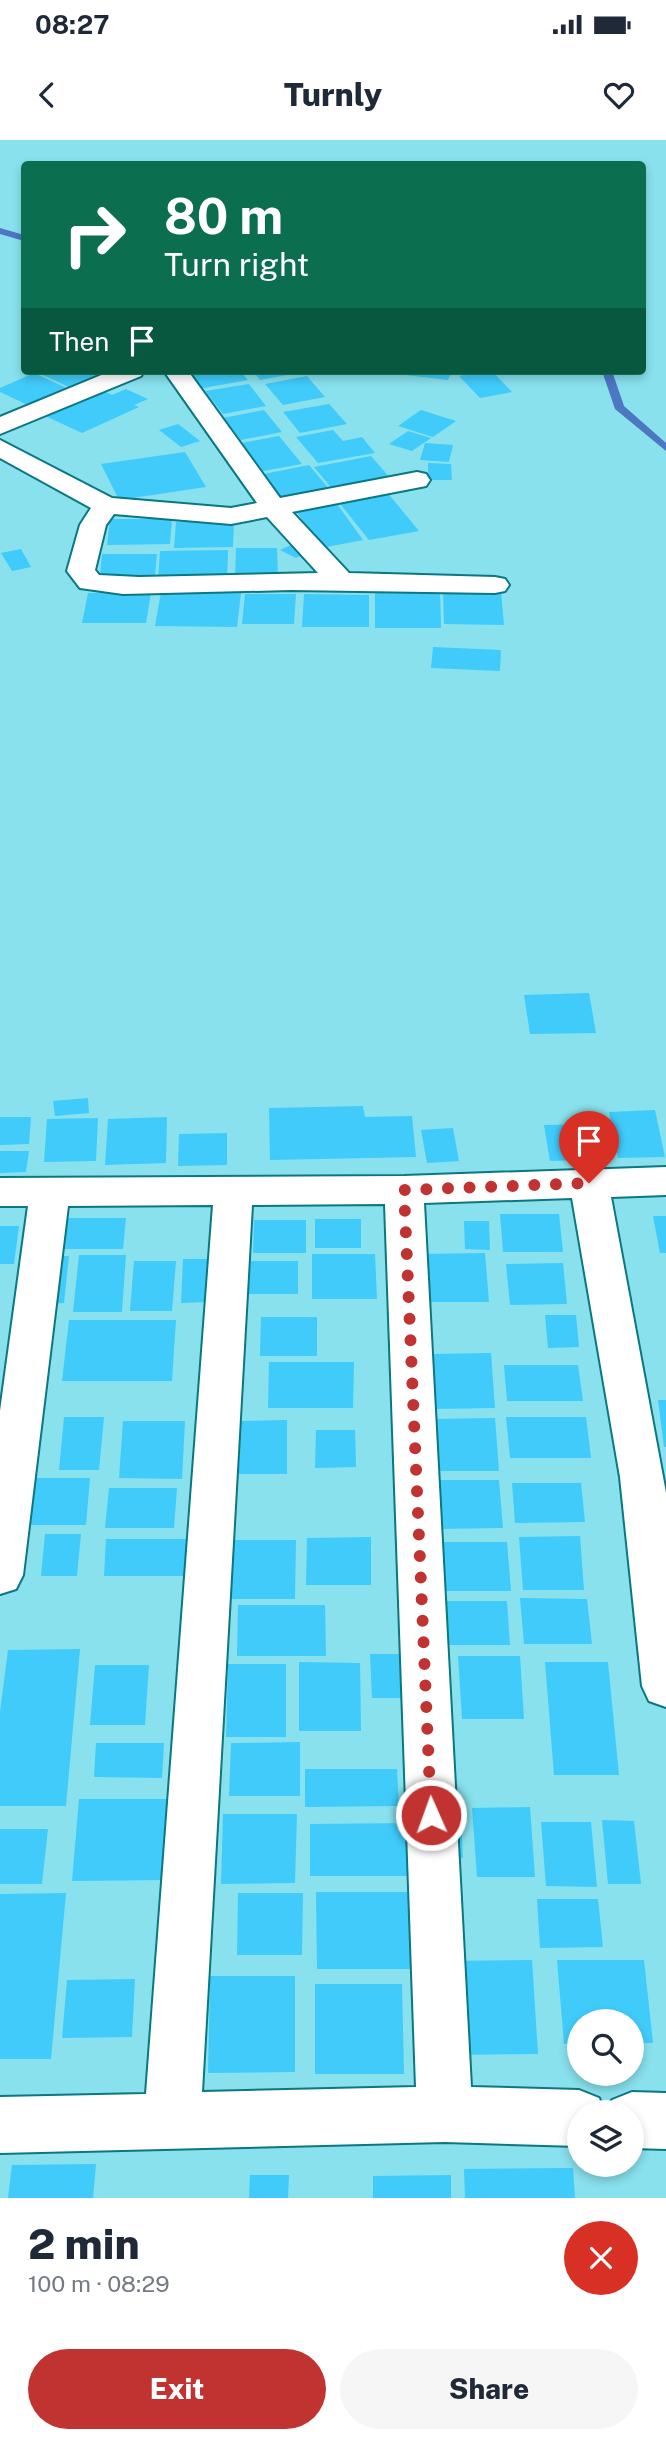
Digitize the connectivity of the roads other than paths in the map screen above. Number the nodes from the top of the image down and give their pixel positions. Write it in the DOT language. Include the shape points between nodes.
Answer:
graph roads {
  1 [pos="122,375"];
  2 [pos="179,375"];
  3 [pos="0,426"];
  4 [pos="0,448"];
  5 [pos="417,480"];
  6 [pos="106,505"];
  7 [pos="275,510"];
  8 [pos="341,581"];
  9 [pos="495,585"];
  10 [pos="666,1181"];
  11 [pos="589,1183"];
  12 [pos="404,1190"];
  13 [pos="50,1191"];
  14 [pos="0,1192"];
  15 [pos="233,1193"];
  16 [pos="654,1477"];
  17 [pos="0,1575"];
  18 [pos="666,1686"];
  19 [pos="444,2114"];
  20 [pos="567,2118"];
  21 [pos="644,2120"];
  22 [pos="666,2121"];
  23 [pos="172,2123"];
  24 [pos="0,2125"];
  1 -- 3 [label="street"];
  2 -- 7 [label="street"];
  4 -- 6 [label="street"];
  5 -- 7 [label="street"];
  6 -- 7 [label="street" via="231,516"];
  6 -- 8 [label="street" via="93,525 81,570 90,582 116,587"];
  7 -- 8 [label="street"];
  8 -- 9 [label="street"];
  10 -- 11 [label="street"];
  11 -- 12 [label="street"];
  11 -- 16 [label="street"];
  12 -- 15 [label="street"];
  12 -- 19 [label="street"];
  13 -- 14 [label="street"];
  13 -- 15 [label="street"];
  13 -- 17 [label="street"];
  15 -- 23 [label="street"];
  16 -- 18 [label="street"];
  19 -- 20 [label="street"];
  19 -- 23 [label="street"];
  21 -- 22 [label="street"];
  23 -- 24 [label="street"];
}
